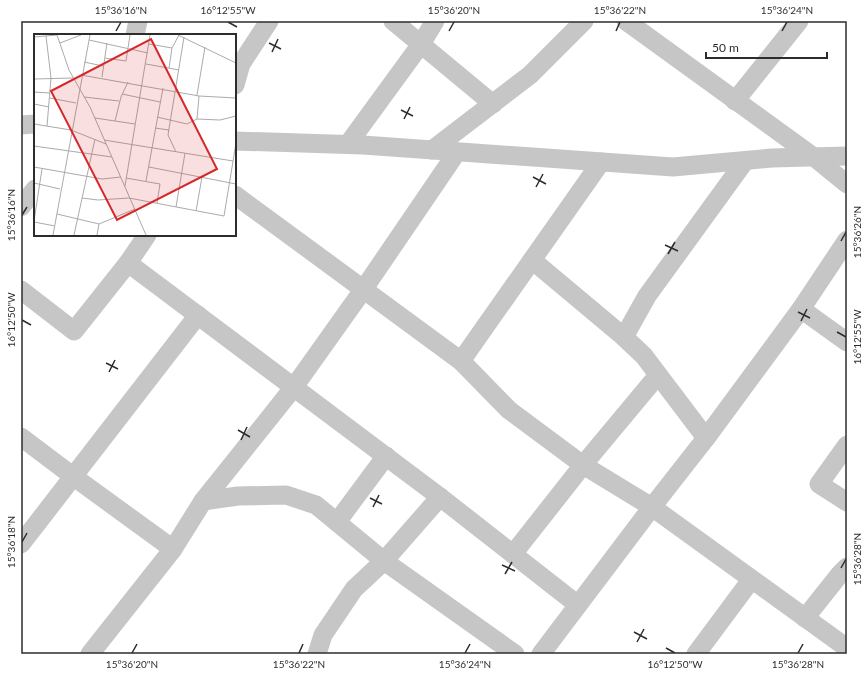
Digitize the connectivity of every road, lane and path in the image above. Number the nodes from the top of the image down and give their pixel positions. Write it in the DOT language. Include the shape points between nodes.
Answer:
graph roads {
  1 [pos="138,21"];
  2 [pos="269,21"];
  3 [pos="393,21"];
  4 [pos="435,21"];
  5 [pos="584,21"];
  6 [pos="626,21"];
  7 [pos="799,21"];
  8 [pos="135,34"];
  9 [pos="421,44"];
  10 [pos="236,82"];
  11 [pos="735,101"];
  12 [pos="493,104"];
  13 [pos="34,124"];
  14 [pos="21,125"];
  15 [pos="236,141"];
  16 [pos="348,144"];
  17 [pos="432,150"];
  18 [pos="457,152"];
  19 [pos="847,156"];
  20 [pos="814,158"];
  21 [pos="745,161"];
  22 [pos="601,162"];
  23 [pos="847,184"];
  24 [pos="34,190"];
  25 [pos="236,196"];
  26 [pos="21,207"];
  27 [pos="146,236"];
  28 [pos="847,240"];
  29 [pos="532,260"];
  30 [pos="128,263"];
  31 [pos="21,290"];
  32 [pos="363,290"];
  33 [pos="801,309"];
  34 [pos="198,315"];
  35 [pos="624,337"];
  36 [pos="847,342"];
  37 [pos="461,361"];
  38 [pos="658,375"];
  39 [pos="294,387"];
  40 [pos="21,437"];
  41 [pos="706,438"];
  42 [pos="847,445"];
  43 [pos="386,456"];
  44 [pos="583,464"];
  45 [pos="74,477"];
  46 [pos="440,497"];
  47 [pos="203,501"];
  48 [pos="847,502"];
  49 [pos="652,507"];
  50 [pos="337,522"];
  51 [pos="21,544"];
  52 [pos="173,549"];
  53 [pos="513,554"];
  54 [pos="384,561"];
  55 [pos="847,567"];
  56 [pos="752,580"];
  57 [pos="578,605"];
  58 [pos="805,618"];
  59 [pos="847,648"];
  60 [pos="90,654"];
  61 [pos="316,654"];
  62 [pos="514,654"];
  63 [pos="541,654"];
  64 [pos="696,654"];
  1 -- 8 [label="street"];
  2 -- 10 [label="street" via="241,64"];
  3 -- 9 [label="street"];
  4 -- 9 [label="street"];
  5 -- 12 [label="street" via="530,75"];
  6 -- 11 [label="street"];
  7 -- 11 [label="street"];
  9 -- 12 [label="street"];
  9 -- 16 [label="street"];
  11 -- 20 [label="street"];
  12 -- 17 [label="street"];
  13 -- 14 [label="street"];
  15 -- 16 [label="street"];
  16 -- 17 [label="street"];
  17 -- 18 [label="street"];
  18 -- 22 [label="street"];
  18 -- 32 [label="street"];
  19 -- 20 [label="street"];
  20 -- 21 [label="street"];
  20 -- 23 [label="street"];
  21 -- 22 [label="street" via="673,167"];
  21 -- 35 [label="street" via="647,296"];
  22 -- 29 [label="street"];
  24 -- 26 [label="street"];
  25 -- 32 [label="street"];
  27 -- 30 [label="street"];
  28 -- 33 [label="street"];
  29 -- 35 [label="street"];
  29 -- 37 [label="street"];
  30 -- 31 [label="street" via="74,331"];
  30 -- 34 [label="street"];
  32 -- 37 [label="street"];
  32 -- 39 [label="street"];
  33 -- 36 [label="street"];
  33 -- 41 [label="street"];
  34 -- 39 [label="street"];
  34 -- 45 [label="street"];
  35 -- 38 [label="street" via="644,356"];
  37 -- 44 [label="street" via="509,410"];
  38 -- 41 [label="street"];
  38 -- 44 [label="street"];
  39 -- 43 [label="street"];
  39 -- 47 [label="street"];
  40 -- 45 [label="street"];
  41 -- 49 [label="street"];
  42 -- 48 [label="street" via="819,484"];
  43 -- 46 [label="street"];
  43 -- 50 [label="street"];
  44 -- 49 [label="street"];
  44 -- 53 [label="street"];
  45 -- 51 [label="street"];
  45 -- 52 [label="street"];
  46 -- 53 [label="street"];
  46 -- 54 [label="street"];
  47 -- 50 [label="street" via="238,496 286,495 316,505"];
  47 -- 52 [label="street"];
  49 -- 56 [label="street"];
  49 -- 57 [label="street"];
  50 -- 54 [label="street"];
  52 -- 60 [label="street"];
  53 -- 57 [label="street"];
  54 -- 61 [label="street" via="354,589 323,635"];
  54 -- 62 [label="street"];
  55 -- 58 [label="street"];
  56 -- 58 [label="street"];
  56 -- 64 [label="street"];
  57 -- 63 [label="street"];
  58 -- 59 [label="street"];
}
